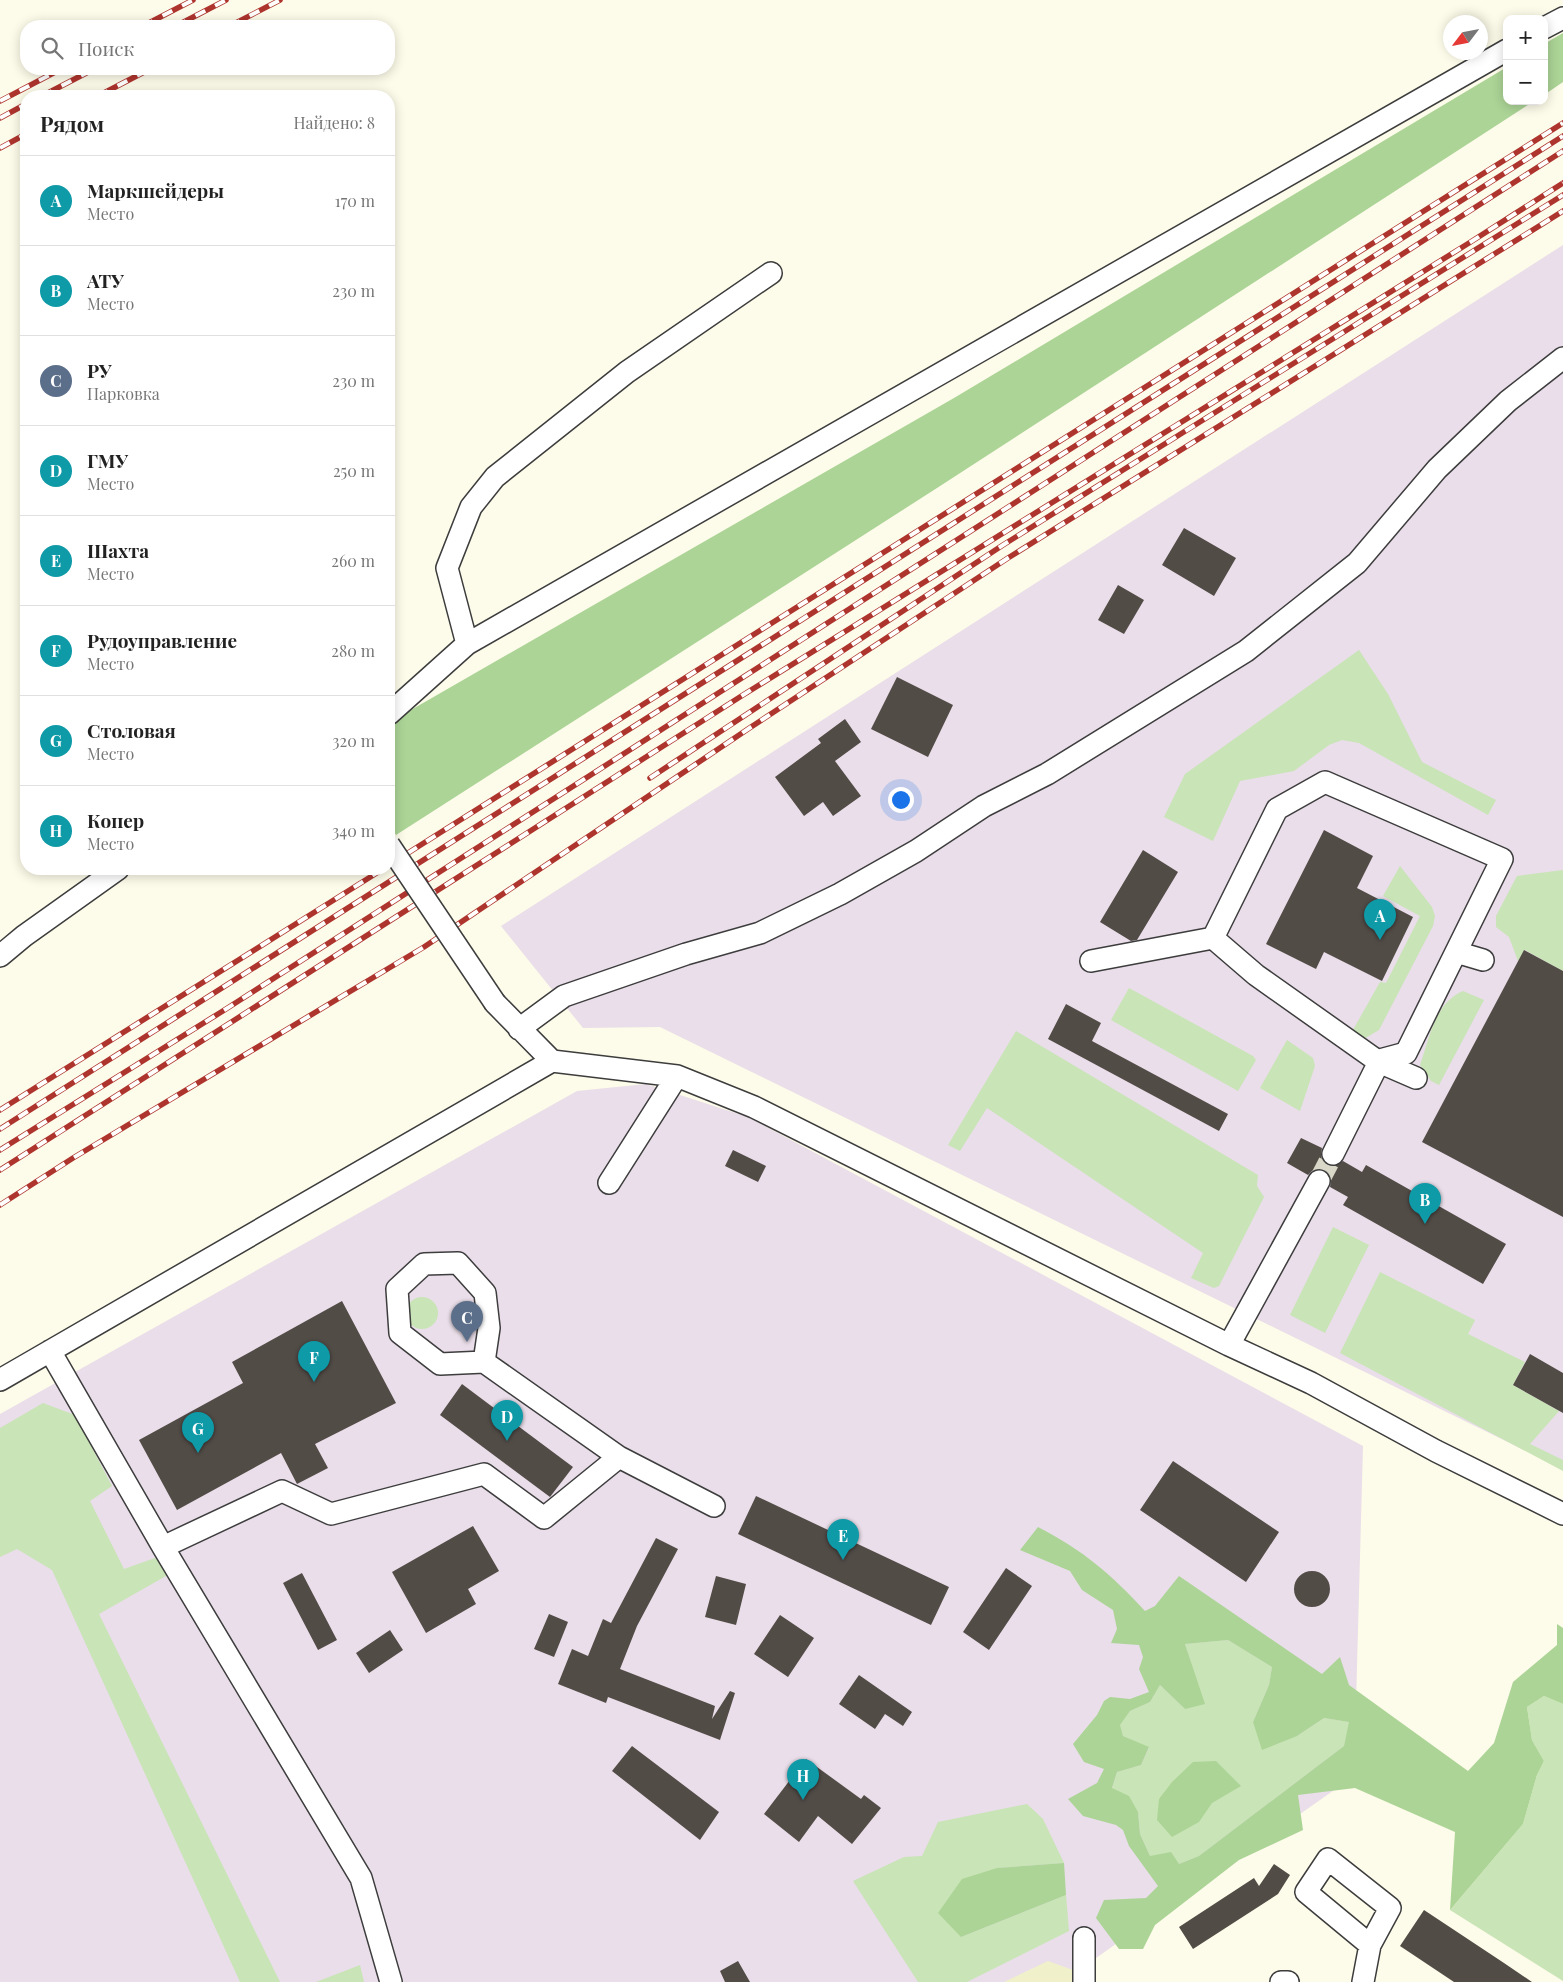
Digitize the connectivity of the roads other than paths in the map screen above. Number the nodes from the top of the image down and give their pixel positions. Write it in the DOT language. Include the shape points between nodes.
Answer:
graph roads {
  1 [pos="1563,18"];
  2 [pos="1548,26"];
  3 [pos="1503,52"];
  4 [pos="771,273"];
  5 [pos="1563,358"];
  6 [pos="467,644"];
  7 [pos="395,709"];
  8 [pos="395,854"];
  9 [pos="110,875"];
  10 [pos="1213,938"];
  11 [pos="1456,952"];
  12 [pos="0,956"];
  13 [pos="1483,960"];
  14 [pos="1091,961"];
  15 [pos="519,1029"];
  16 [pos="552,1061"];
  17 [pos="1379,1062"];
  18 [pos="677,1076"];
  19 [pos="1416,1078"];
  20 [pos="1333,1154"];
  21 [pos="1318,1181"];
  22 [pos="609,1183"];
  23 [pos="1228,1345"];
  24 [pos="50,1351"];
  25 [pos="484,1362"];
  26 [pos="0,1380"];
  27 [pos="619,1457"];
  28 [pos="714,1506"];
  29 [pos="1563,1514"];
  30 [pos="163,1547"];
  31 [pos="1084,1938"];
  32 [pos="1370,1945"];
  33 [pos="391,1982"];
  34 [pos="1084,1982"];
  35 [pos="1280,1982"];
  36 [pos="1288,1982"];
  37 [pos="1363,1982"];
  1 -- 2 [label="street"];
  3 -- 6 [label="street"];
  4 -- 6 [label="street" via="627,372 495,477 471,507 447,568"];
  5 -- 15 [label="street" via="1508,401 1437,469 1357,563 1246,651 1047,774 984,806 916,851 840,894 760,932 564,996"];
  6 -- 7 [label="street"];
  8 -- 15 [label="street, bridge" via="495,1003"];
  9 -- 12 [label="street"];
  10 -- 11 [label="street" via="1277,809 1325,782 1502,859"];
  10 -- 14 [label="street"];
  10 -- 17 [label="street" via="1256,975"];
  11 -- 13 [label="street"];
  11 -- 17 [label="street" via="1406,1053"];
  15 -- 16 [label="street"];
  16 -- 18 [label="street"];
  16 -- 24 [label="street"];
  17 -- 19 [label="street"];
  17 -- 20 [label="street"];
  18 -- 22 [label="street"];
  18 -- 23 [label="street" via="754,1107"];
  21 -- 23 [label="street"];
  23 -- 29 [label="street" via="1311,1383 1469,1468"];
  24 -- 26 [label="street"];
  24 -- 30 [label="street"];
  25 -- 25 [label="street" via="489,1328 485,1293 458,1263 424,1264 397,1289 400,1333 440,1364"];
  25 -- 27 [label="street"];
  27 -- 28 [label="street"];
  27 -- 30 [label="street" via="544,1518 484,1474 331,1514 282,1491"];
  30 -- 33 [label="street" via="361,1878"];
  31 -- 34 [label="street"];
  32 -- 37 [label="street"];
  35 -- 36 [label="street"];
}
